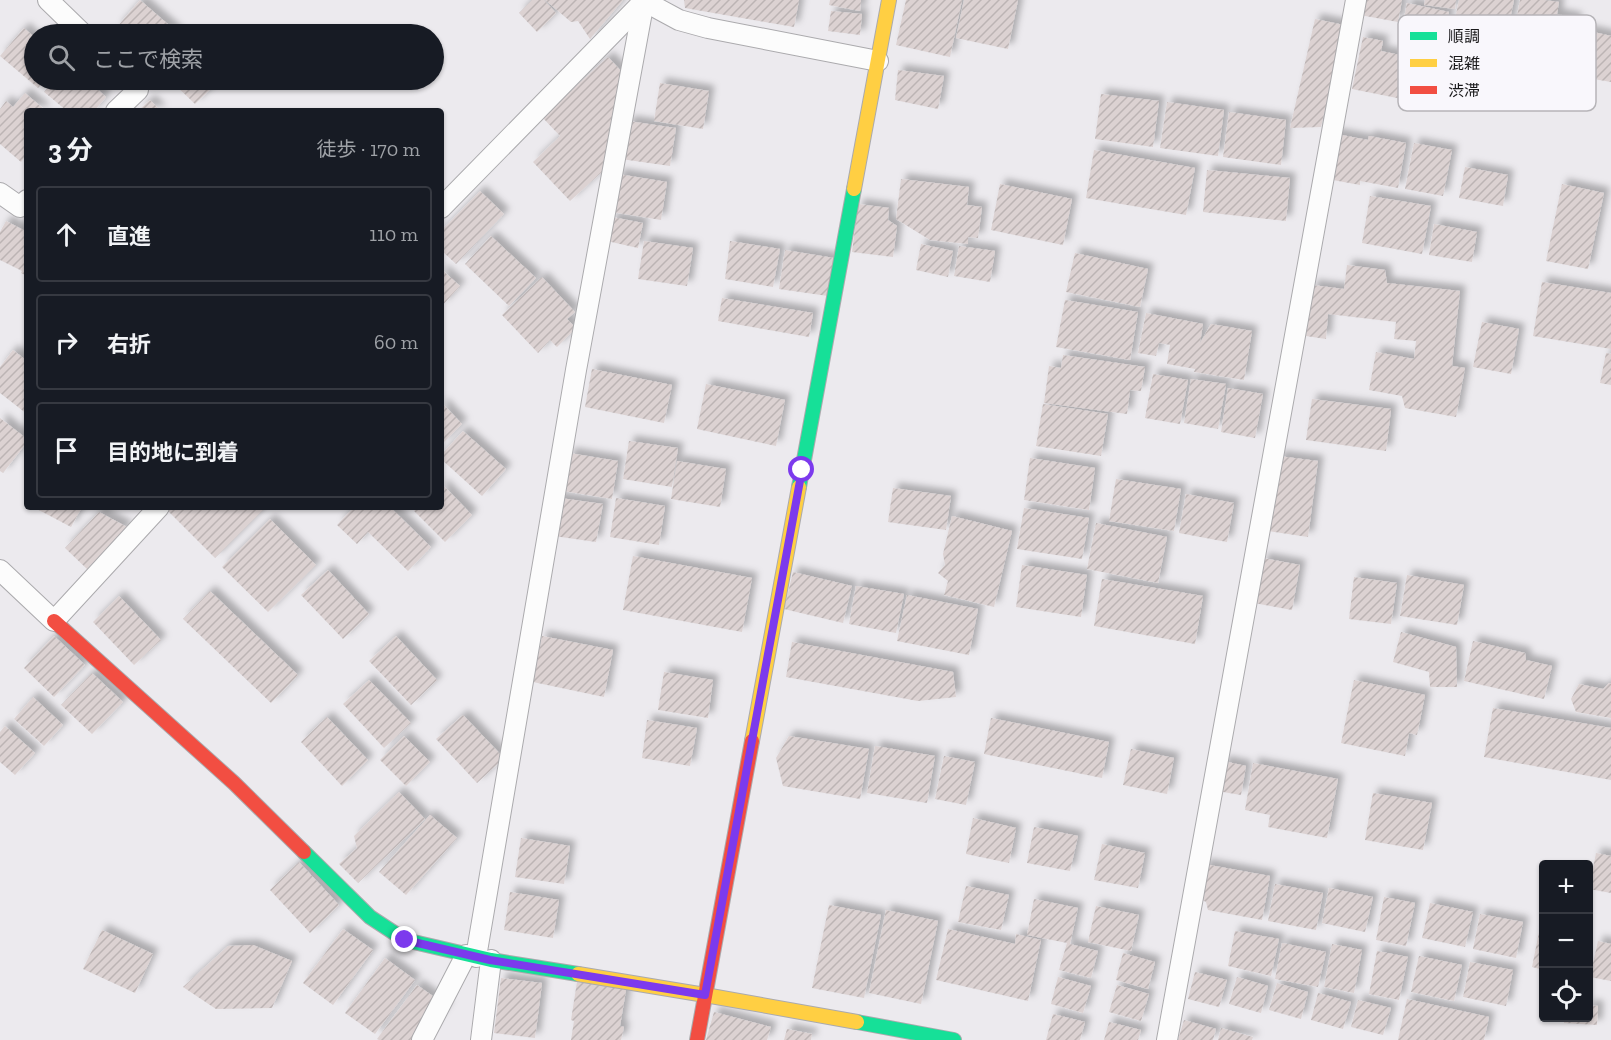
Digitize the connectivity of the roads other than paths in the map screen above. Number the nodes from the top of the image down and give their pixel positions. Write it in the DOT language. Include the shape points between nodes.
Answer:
graph roads {
  1 [pos="48,0"];
  2 [pos="644,0"];
  3 [pos="889,0"];
  4 [pos="1356,0"];
  5 [pos="73,24"];
  6 [pos="878,61"];
  7 [pos="138,90"];
  8 [pos="119,108"];
  9 [pos="0,193"];
  10 [pos="24,203"];
  11 [pos="444,205"];
  12 [pos="156,510"];
  13 [pos="0,570"];
  14 [pos="54,621"];
  15 [pos="477,957"];
  16 [pos="705,995"];
  17 [pos="422,1040"];
  18 [pos="481,1040"];
  19 [pos="697,1040"];
  20 [pos="954,1040"];
  21 [pos="1167,1040"];
  1 -- 5 [label="lane"];
  2 -- 6 [label="lane" via="680,20 708,28"];
  2 -- 11 [label="lane"];
  2 -- 15 [label="lane" via="574,382"];
  3 -- 6 [label="street"];
  4 -- 21 [label="lane"];
  6 -- 16 [label="street"];
  7 -- 8 [label="lane"];
  9 -- 10 [label="lane" via="20,207"];
  12 -- 14 [label="lane"];
  13 -- 14 [label="lane"];
  14 -- 15 [label="street" via="234,783 370,917 405,940"];
  15 -- 16 [label="street"];
  15 -- 17 [label="lane"];
  15 -- 18 [label="lane"];
  16 -- 19 [label="street"];
  16 -- 20 [label="street"];
}
